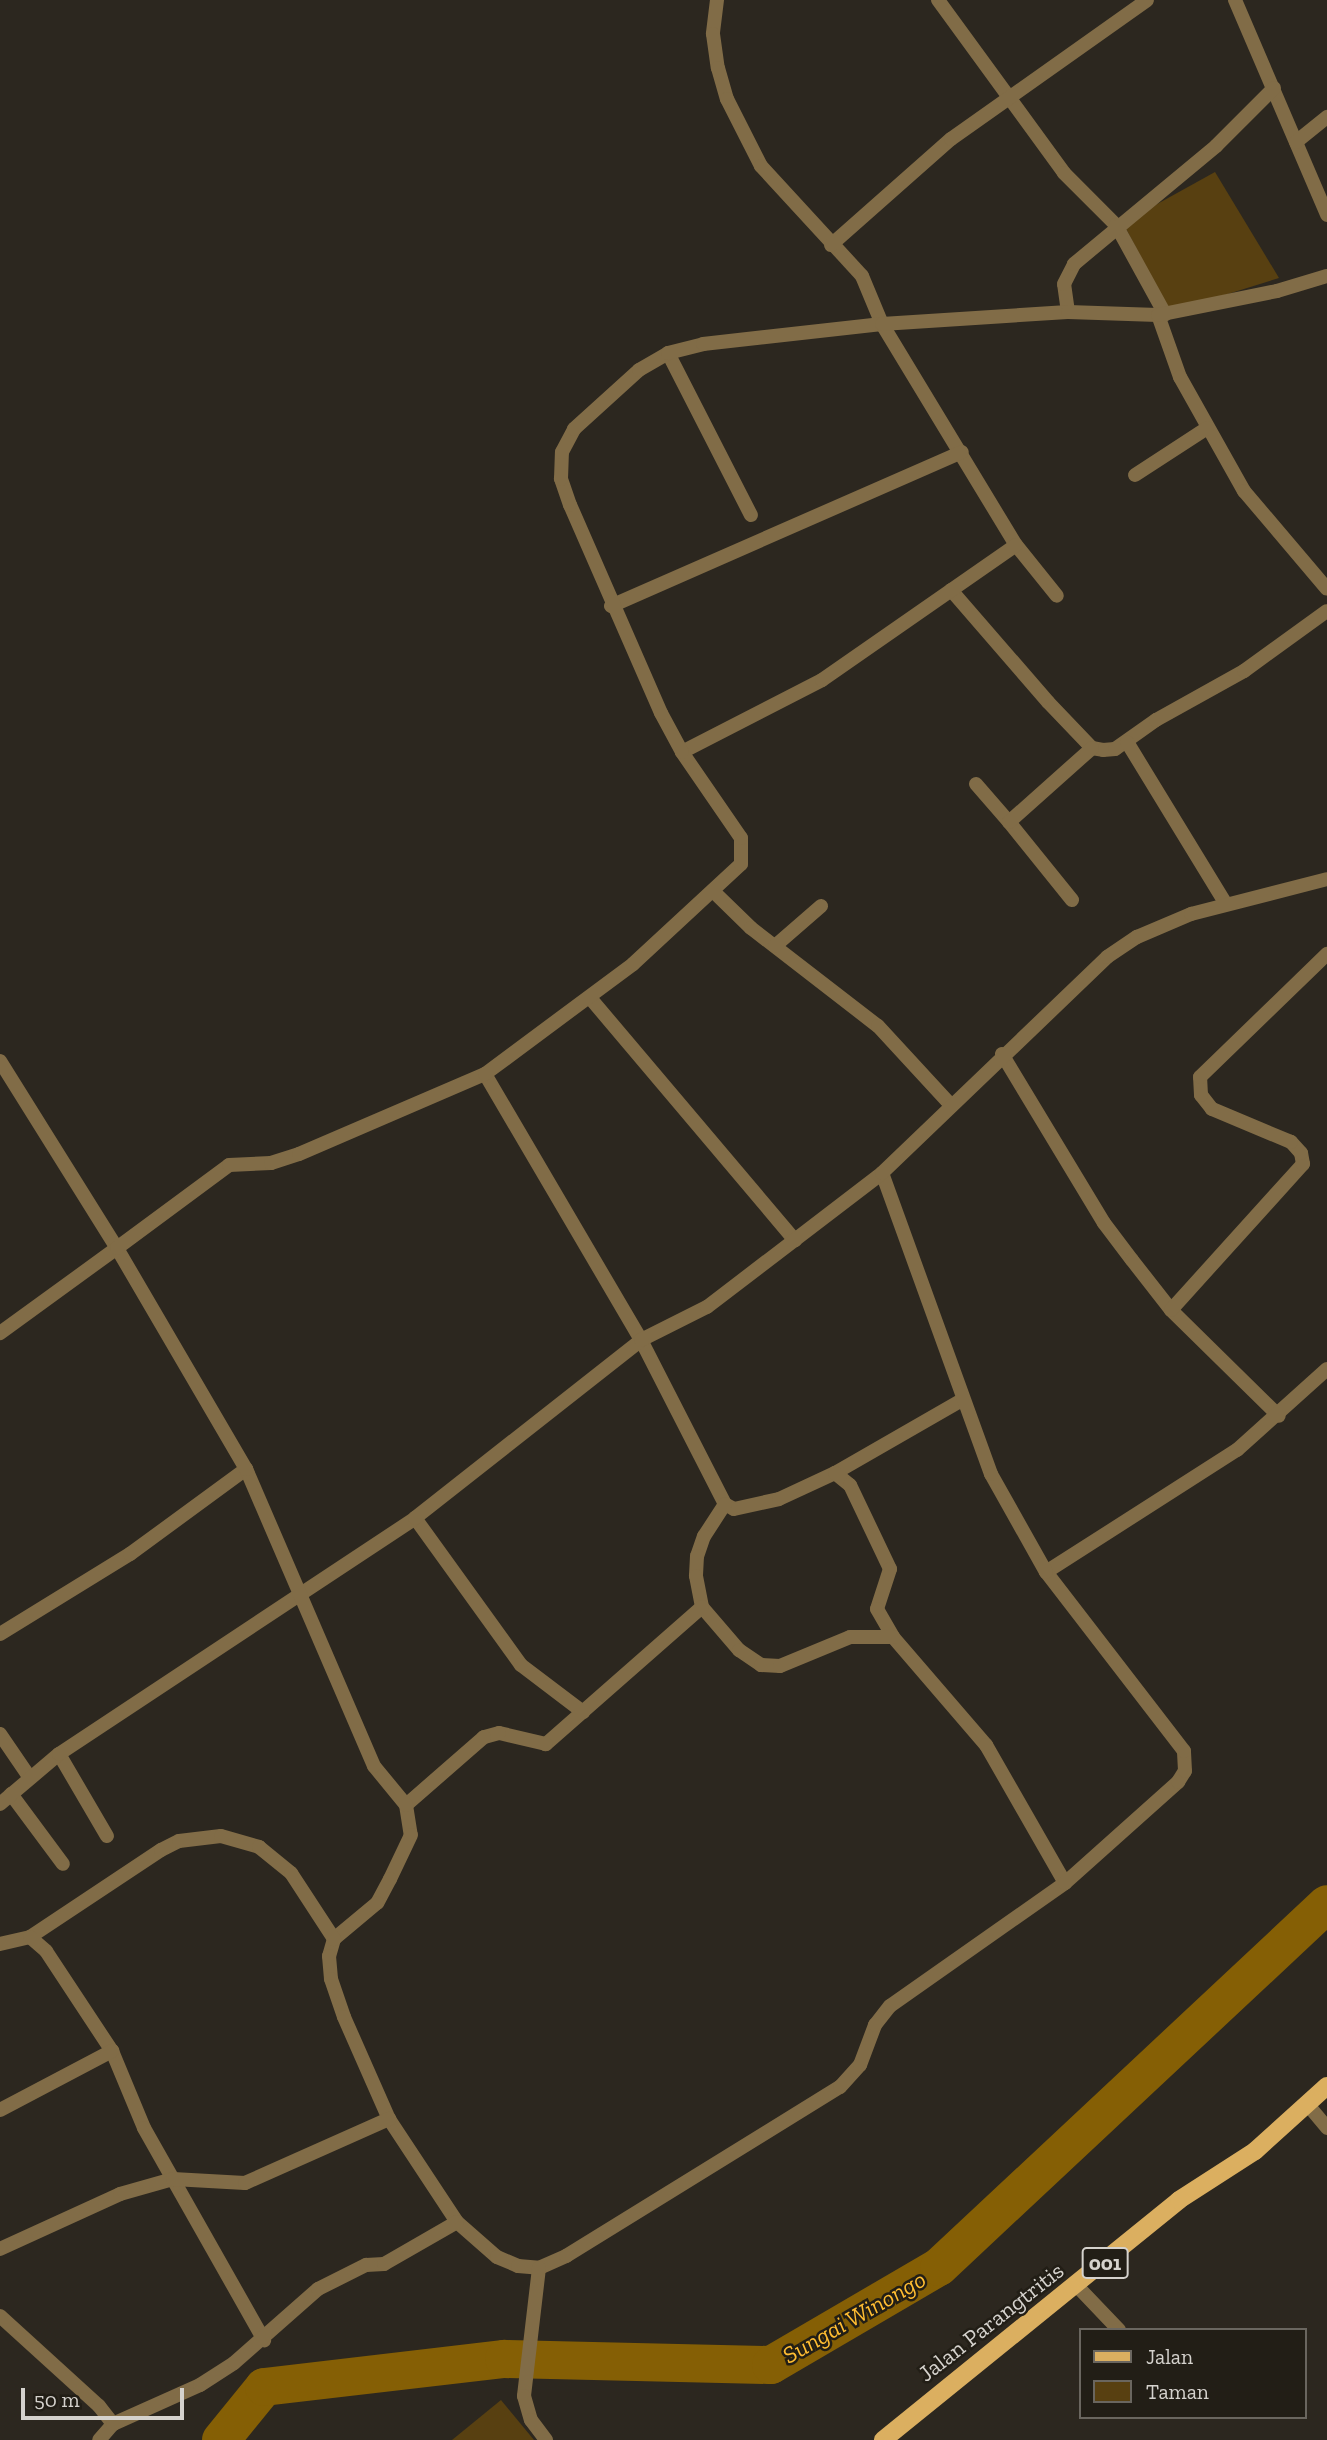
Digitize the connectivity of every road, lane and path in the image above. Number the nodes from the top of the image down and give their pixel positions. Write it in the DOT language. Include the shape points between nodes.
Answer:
graph roads {
  1 [pos="717,0"];
  2 [pos="938,0"];
  3 [pos="1147,0"];
  4 [pos="1235,0"];
  5 [pos="1274,89"];
  6 [pos="1007,97"];
  7 [pos="1327,117"];
  8 [pos="1296,142"];
  9 [pos="1327,215"];
  10 [pos="1116,225"];
  11 [pos="831,245"];
  12 [pos="1327,276"];
  13 [pos="1068,312"];
  14 [pos="1161,314"];
  15 [pos="882,324"];
  16 [pos="668,353"];
  17 [pos="1207,428"];
  18 [pos="962,452"];
  19 [pos="1135,475"];
  20 [pos="751,515"];
  21 [pos="1016,545"];
  22 [pos="1327,589"];
  23 [pos="951,590"];
  24 [pos="1056,596"];
  25 [pos="611,606"];
  26 [pos="1327,611"];
  27 [pos="1126,742"];
  28 [pos="1092,748"];
  29 [pos="682,752"];
  30 [pos="976,784"];
  31 [pos="1009,821"];
  32 [pos="1327,879"];
  33 [pos="715,893"];
  34 [pos="1072,900"];
  35 [pos="1226,904"];
  36 [pos="821,906"];
  37 [pos="775,946"];
  38 [pos="1327,954"];
  39 [pos="591,999"];
  40 [pos="1002,1054"];
  41 [pos="0,1062"];
  42 [pos="485,1074"];
  43 [pos="950,1104"];
  44 [pos="882,1173"];
  45 [pos="795,1240"];
  46 [pos="117,1248"];
  47 [pos="1171,1310"];
  48 [pos="0,1333"];
  49 [pos="641,1340"];
  50 [pos="1327,1369"];
  51 [pos="962,1400"];
  52 [pos="1279,1416"];
  53 [pos="246,1469"];
  54 [pos="835,1473"];
  55 [pos="725,1504"];
  56 [pos="415,1518"];
  57 [pos="1046,1572"];
  58 [pos="301,1598"];
  59 [pos="702,1606"];
  60 [pos="0,1634"];
  61 [pos="893,1637"];
  62 [pos="583,1712"];
  63 [pos="0,1734"];
  64 [pos="59,1754"];
  65 [pos="30,1778"];
  66 [pos="5,1799"];
  67 [pos="406,1805"];
  68 [pos="107,1836"];
  69 [pos="63,1864"];
  70 [pos="1065,1882"];
  71 [pos="30,1937"];
  72 [pos="334,1939"];
  73 [pos="0,1944"];
  74 [pos="112,2051"];
  75 [pos="1327,2086"];
  76 [pos="1308,2105"];
  77 [pos="0,2110"];
  78 [pos="389,2119"];
  79 [pos="1327,2128"];
  80 [pos="173,2179"];
  81 [pos="457,2222"];
  82 [pos="0,2249"];
  83 [pos="539,2268"];
  84 [pos="1077,2286"];
  85 [pos="0,2316"];
  86 [pos="1117,2328"];
  87 [pos="264,2340"];
  88 [pos="113,2424"];
  89 [pos="890,2438"];
  90 [pos="99,2440"];
  91 [pos="546,2440"];
  1 -- 11 [label="street" via="713,34 718,68 742,132 761,166"];
  2 -- 6 [label="street"];
  3 -- 6 [label="street"];
  4 -- 5 [label="street"];
  5 -- 8 [label="street"];
  5 -- 10 [label="street" via="1216,146"];
  6 -- 10 [label="street" via="1064,173"];
  6 -- 11 [label="street" via="951,139"];
  7 -- 8 [label="street"];
  8 -- 9 [label="street"];
  10 -- 13 [label="street" via="1067,275"];
  10 -- 14 [label="street"];
  11 -- 15 [label="street" via="862,276"];
  12 -- 14 [label="street"];
  13 -- 14 [label="street"];
  13 -- 15 [label="street"];
  14 -- 17 [label="street" via="1180,377"];
  15 -- 16 [label="street" via="703,344"];
  15 -- 18 [label="street"];
  16 -- 20 [label="street"];
  16 -- 25 [label="street" via="639,370 594,409 574,429 562,452 562,479 570,505"];
  17 -- 19 [label="street"];
  17 -- 22 [label="street" via="1244,491"];
  18 -- 21 [label="street"];
  18 -- 25 [label="street"];
  21 -- 23 [label="street"];
  21 -- 24 [label="street"];
  23 -- 28 [label="street" via="1014,666"];
  23 -- 29 [label="street" via="822,680"];
  25 -- 29 [label="street"];
  26 -- 27 [label="street" via="1244,671"];
  27 -- 28 [label="street" via="1108,751"];
  27 -- 35 [label="street"];
  28 -- 31 [label="street"];
  29 -- 33 [label="street" via="741,838 741,864"];
  30 -- 31 [label="street"];
  31 -- 34 [label="street"];
  32 -- 35 [label="street"];
  33 -- 37 [label="street"];
  33 -- 39 [label="street"];
  35 -- 40 [label="street" via="1162,925 1125,944 1077,982"];
  36 -- 37 [label="street"];
  37 -- 43 [label="street" via="878,1026"];
  38 -- 47 [label="street" via="1200,1077 1201,1095 1212,1109 1291,1142 1301,1153 1303,1164"];
  39 -- 42 [label="street"];
  39 -- 45 [label="street"];
  40 -- 43 [label="street"];
  40 -- 47 [label="street" via="1104,1223"];
  41 -- 46 [label="street"];
  42 -- 46 [label="street" via="299,1154 271,1163 229,1165"];
  42 -- 49 [label="street"];
  43 -- 44 [label="street"];
  44 -- 45 [label="street"];
  44 -- 51 [label="street"];
  45 -- 49 [label="street" via="707,1307"];
  46 -- 48 [label="street"];
  46 -- 53 [label="street"];
  47 -- 52 [label="street"];
  49 -- 55 [label="street"];
  49 -- 56 [label="street"];
  50 -- 52 [label="street"];
  51 -- 54 [label="street"];
  51 -- 57 [label="street" via="991,1474"];
  52 -- 57 [label="street" via="1216,1464"];
  53 -- 58 [label="street"];
  53 -- 60 [label="street" via="96,1576"];
  54 -- 55 [label="street" via="779,1499 734,1509"];
  54 -- 61 [label="street" via="850,1485 891,1569 877,1609"];
  55 -- 59 [label="street" via="697,1556"];
  56 -- 58 [label="street"];
  56 -- 62 [label="street" via="521,1665"];
  57 -- 70 [label="street" via="1184,1751 1187,1761 1178,1782"];
  58 -- 64 [label="street"];
  58 -- 67 [label="street" via="374,1766"];
  59 -- 61 [label="street" via="719,1631 761,1665 792,1665 850,1637"];
  59 -- 62 [label="street"];
  61 -- 70 [label="street" via="986,1745"];
  62 -- 67 [label="street" via="546,1744 499,1733 484,1737"];
  63 -- 65 [label="street"];
  64 -- 65 [label="street"];
  64 -- 68 [label="street"];
  65 -- 66 [label="street"];
  66 -- 69 [label="street"];
  67 -- 72 [label="street" via="411,1835 390,1879 377,1903"];
  70 -- 83 [label="street" via="890,2006 875,2025 860,2065 840,2087"];
  71 -- 72 [label="street" via="161,1850 179,1841 221,1836 259,1847 275,1858 291,1873"];
  71 -- 73 [label="street"];
  71 -- 74 [label="street" via="46,1951"];
  72 -- 78 [label="street" via="329,1956 331,1979"];
  74 -- 77 [label="street"];
  74 -- 80 [label="street" via="144,2128"];
  75 -- 76 [label="main road, Jalan Parangtritis / 001"];
  76 -- 79 [label="street"];
  76 -- 84 [label="main road, Jalan Parangtritis / 001" via="1255,2151 1179,2200"];
  78 -- 80 [label="street" via="246,2183"];
  78 -- 81 [label="street"];
  80 -- 82 [label="street" via="120,2194"];
  80 -- 87 [label="street"];
  81 -- 83 [label="street" via="497,2257"];
  81 -- 87 [label="street" via="384,2264 366,2265 318,2289"];
  83 -- 91 [label="street" via="524,2396 531,2420"];
  84 -- 86 [label="street"];
  84 -- 89 [label="main road, Jalan Parangtritis / 001"];
  85 -- 88 [label="street" via="37,2354 83,2389"];
  87 -- 88 [label="street" via="200,2385"];
  88 -- 90 [label="street"];
}
